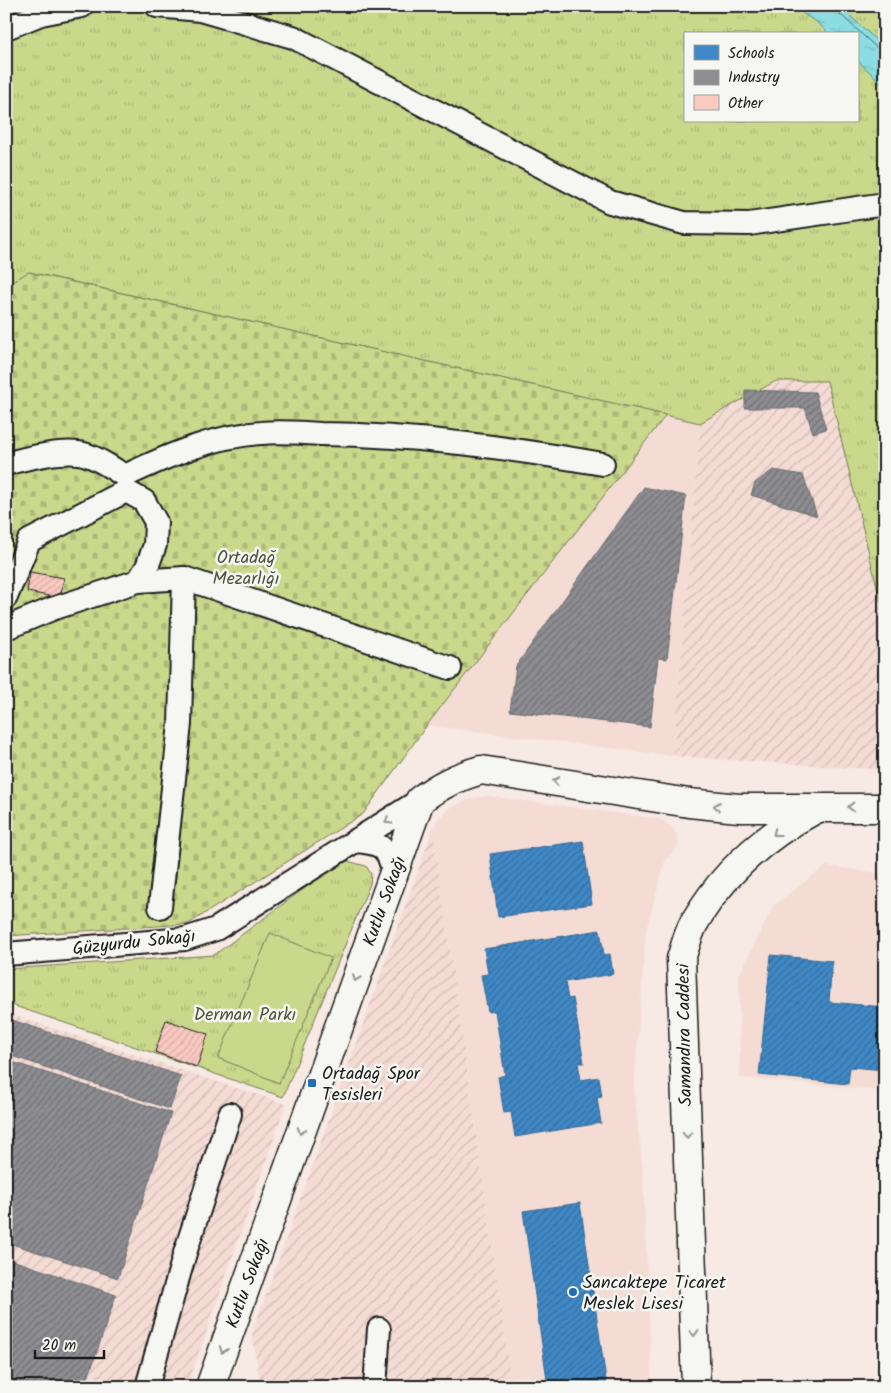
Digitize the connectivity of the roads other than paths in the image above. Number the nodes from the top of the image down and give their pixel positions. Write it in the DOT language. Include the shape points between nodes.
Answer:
graph roads {
  1 [pos="82,6"];
  2 [pos="157,6"];
  3 [pos="6,28"];
  4 [pos="885,204"];
  5 [pos="6,464"];
  6 [pos="603,464"];
  7 [pos="125,484"];
  8 [pos="29,541"];
  9 [pos="6,557"];
  10 [pos="184,578"];
  11 [pos="138,581"];
  12 [pos="6,597"];
  13 [pos="6,628"];
  14 [pos="450,668"];
  15 [pos="420,800"];
  16 [pos="818,808"];
  17 [pos="885,808"];
  18 [pos="355,841"];
  19 [pos="394,874"];
  20 [pos="160,907"];
  21 [pos="6,954"];
  22 [pos="230,1114"];
  23 [pos="379,1328"];
  24 [pos="147,1387"];
  25 [pos="210,1387"];
  26 [pos="375,1387"];
  27 [pos="696,1387"];
  1 -- 3 [label="street" via="41,14"];
  2 -- 4 [label="street" via="200,10 293,36 610,202 684,223 749,224"];
  5 -- 7 [label="street" via="24,458 87,454"];
  6 -- 7 [label="street" via="519,449 371,434 260,433 219,440 168,456"];
  7 -- 8 [label="street"];
  7 -- 11 [label="street" via="144,501 156,522 155,545 148,567"];
  8 -- 9 [label="street"];
  8 -- 12 [label="street"];
  10 -- 11 [label="street"];
  10 -- 14 [label="street"];
  10 -- 20 [label="street" via="180,724"];
  11 -- 13 [label="street"];
  16 -- 15 [label="main road, one-way" via="739,808 689,803 481,770 441,784"];
  15 -- 18 [label="street, Güzyurdu Sokağı, one-way"];
  15 -- 19 [label="main road, Kutlu Sokağı"];
  17 -- 16 [label="main road, one-way"];
  16 -- 27 [label="main road, Samandıra Caddesi, one-way" via="750,853 714,892 693,925 681,959"];
  18 -- 19 [label="street" via="373,842 384,848 391,858"];
  18 -- 21 [label="street, Güzyurdu Sokağı" via="200,936"];
  19 -- 25 [label="main road, Kutlu Sokağı, one-way"];
  22 -- 24 [label="street" via="185,1253"];
  23 -- 26 [label="street"];
}
